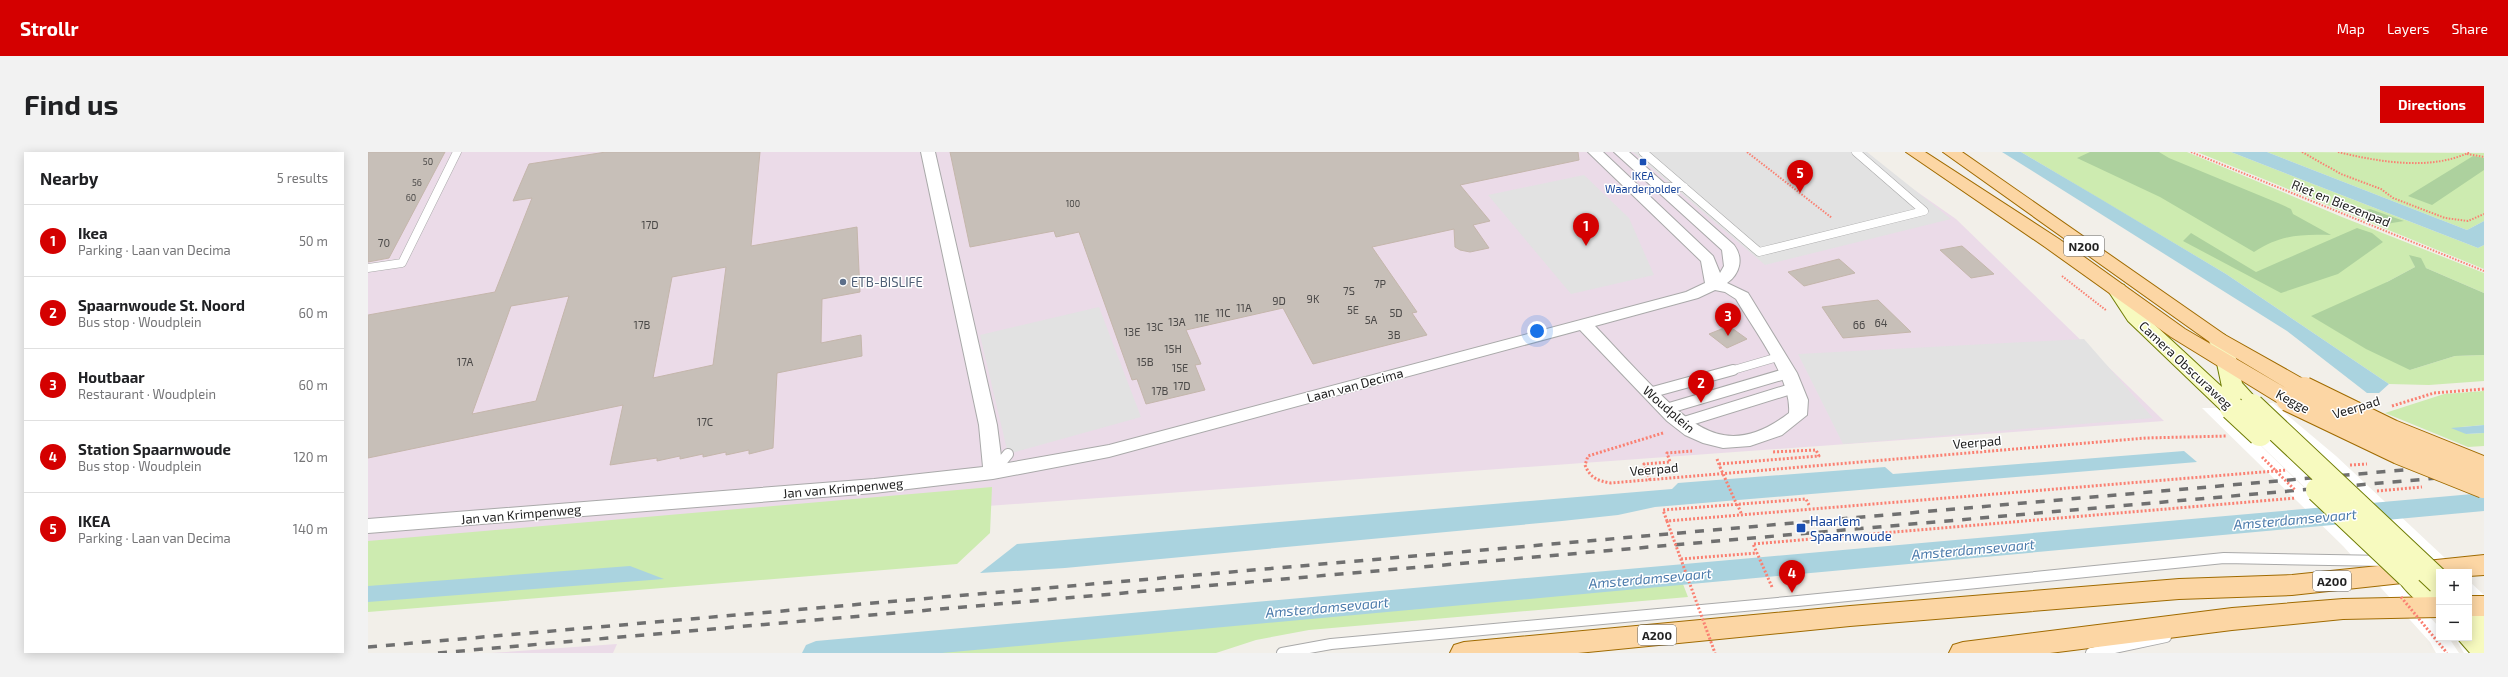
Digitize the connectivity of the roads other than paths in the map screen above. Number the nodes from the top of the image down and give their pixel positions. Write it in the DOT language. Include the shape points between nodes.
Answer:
graph roads {
  1 [pos="457,152"];
  2 [pos="928,152"];
  3 [pos="1595,152"];
  4 [pos="1621,152"];
  5 [pos="1643,152"];
  6 [pos="1856,152"];
  7 [pos="1914,152"];
  8 [pos="1951,152"];
  9 [pos="1661,187"];
  10 [pos="1684,187"];
  11 [pos="368,268"];
  12 [pos="1713,284"];
  13 [pos="2117,289"];
  14 [pos="1583,323"];
  15 [pos="2218,339"];
  16 [pos="1778,357"];
  17 [pos="2227,364"];
  18 [pos="1791,380"];
  19 [pos="1649,393"];
  20 [pos="2296,394"];
  21 [pos="2242,407"];
  22 [pos="1666,409"];
  23 [pos="1683,425"];
  24 [pos="1008,454"];
  25 [pos="2484,469"];
  26 [pos="993,472"];
  27 [pos="2484,486"];
  28 [pos="368,526"];
  29 [pos="2484,563"];
  30 [pos="2436,579"];
  31 [pos="2436,602"];
  32 [pos="2436,605"];
  33 [pos="2472,606"];
  34 [pos="2484,606"];
  35 [pos="2472,612"];
  36 [pos="2232,619"];
  37 [pos="2484,623"];
  38 [pos="2472,637"];
  39 [pos="2484,650"];
  40 [pos="1282,653"];
  41 [pos="1464,653"];
  42 [pos="1963,653"];
  43 [pos="2090,653"];
  1 -- 11 [label="lane" via="402,263"];
  2 -- 26 [label="street" via="988,426"];
  3 -- 12 [label="street" via="1708,259"];
  4 -- 9 [label="street, Laan van Decima"];
  5 -- 10 [label="lane"];
  6 -- 10 [label="lane" via="1924,211 1758,252"];
  7 -- 13 [label="main road, Camera Obscuraweg / N200" via="2052,242"];
  8 -- 15 [label="main road, N200"];
  9 -- 10 [label="lane"];
  9 -- 12 [label="street, Laan van Decima" via="1729,248 1734,258 1734,266 1727,277"];
  12 -- 14 [label="street, Laan van Decima" via="1692,295"];
  12 -- 16 [label="street, Woudplein" via="1731,289 1742,296"];
  13 -- 17 [label="main road, Kegge"];
  13 -- 21 [label="main road, Camera Obscuraweg" via="2135,317"];
  14 -- 19 [label="street, Woudplein"];
  14 -- 26 [label="street, Laan van Decima" via="1109,451"];
  15 -- 17 [label="main road, Camera Obscuraweg"];
  15 -- 20 [label="main road, Kegge"];
  16 -- 18 [label="street, Woudplein"];
  16 -- 19 [label="lane"];
  17 -- 20 [label="main road, Kegge"];
  17 -- 21 [label="main road, Camera Obscuraweg" via="2232,385"];
  18 -- 22 [label="lane"];
  18 -- 23 [label="lane"];
  18 -- 23 [label="street, Woudplein" via="1799,400 1798,415 1786,426 1768,436 1749,440 1710,440"];
  19 -- 22 [label="street, Woudplein"];
  20 -- 25 [label="main road, Kegge, bridge"];
  20 -- 27 [label="main road, Kegge, bridge" via="2399,452"];
  21 -- 30 [label="main road, Camera Obscuraweg, bridge"];
  21 -- 31 [label="main road, Camera Obscuraweg, bridge"];
  22 -- 23 [label="street, Woudplein"];
  24 -- 26 [label="lane"];
  26 -- 28 [label="street, Jan van Krimpenweg" via="874,486"];
  29 -- 40 [label="lane, A200" via="2224,558 1790,602 1331,644"];
  29 -- 41 [label="main road, A200" via="2292,585 2179,589 1850,616"];
  32 -- 36 [label="main road, A200" via="2343,609"];
  33 -- 34 [label="main road"];
  35 -- 37 [label="main road"];
  36 -- 42 [label="main road, A200"];
  36 -- 43 [label="lane, A200" via="2183,634"];
  38 -- 39 [label="main road"];
}
